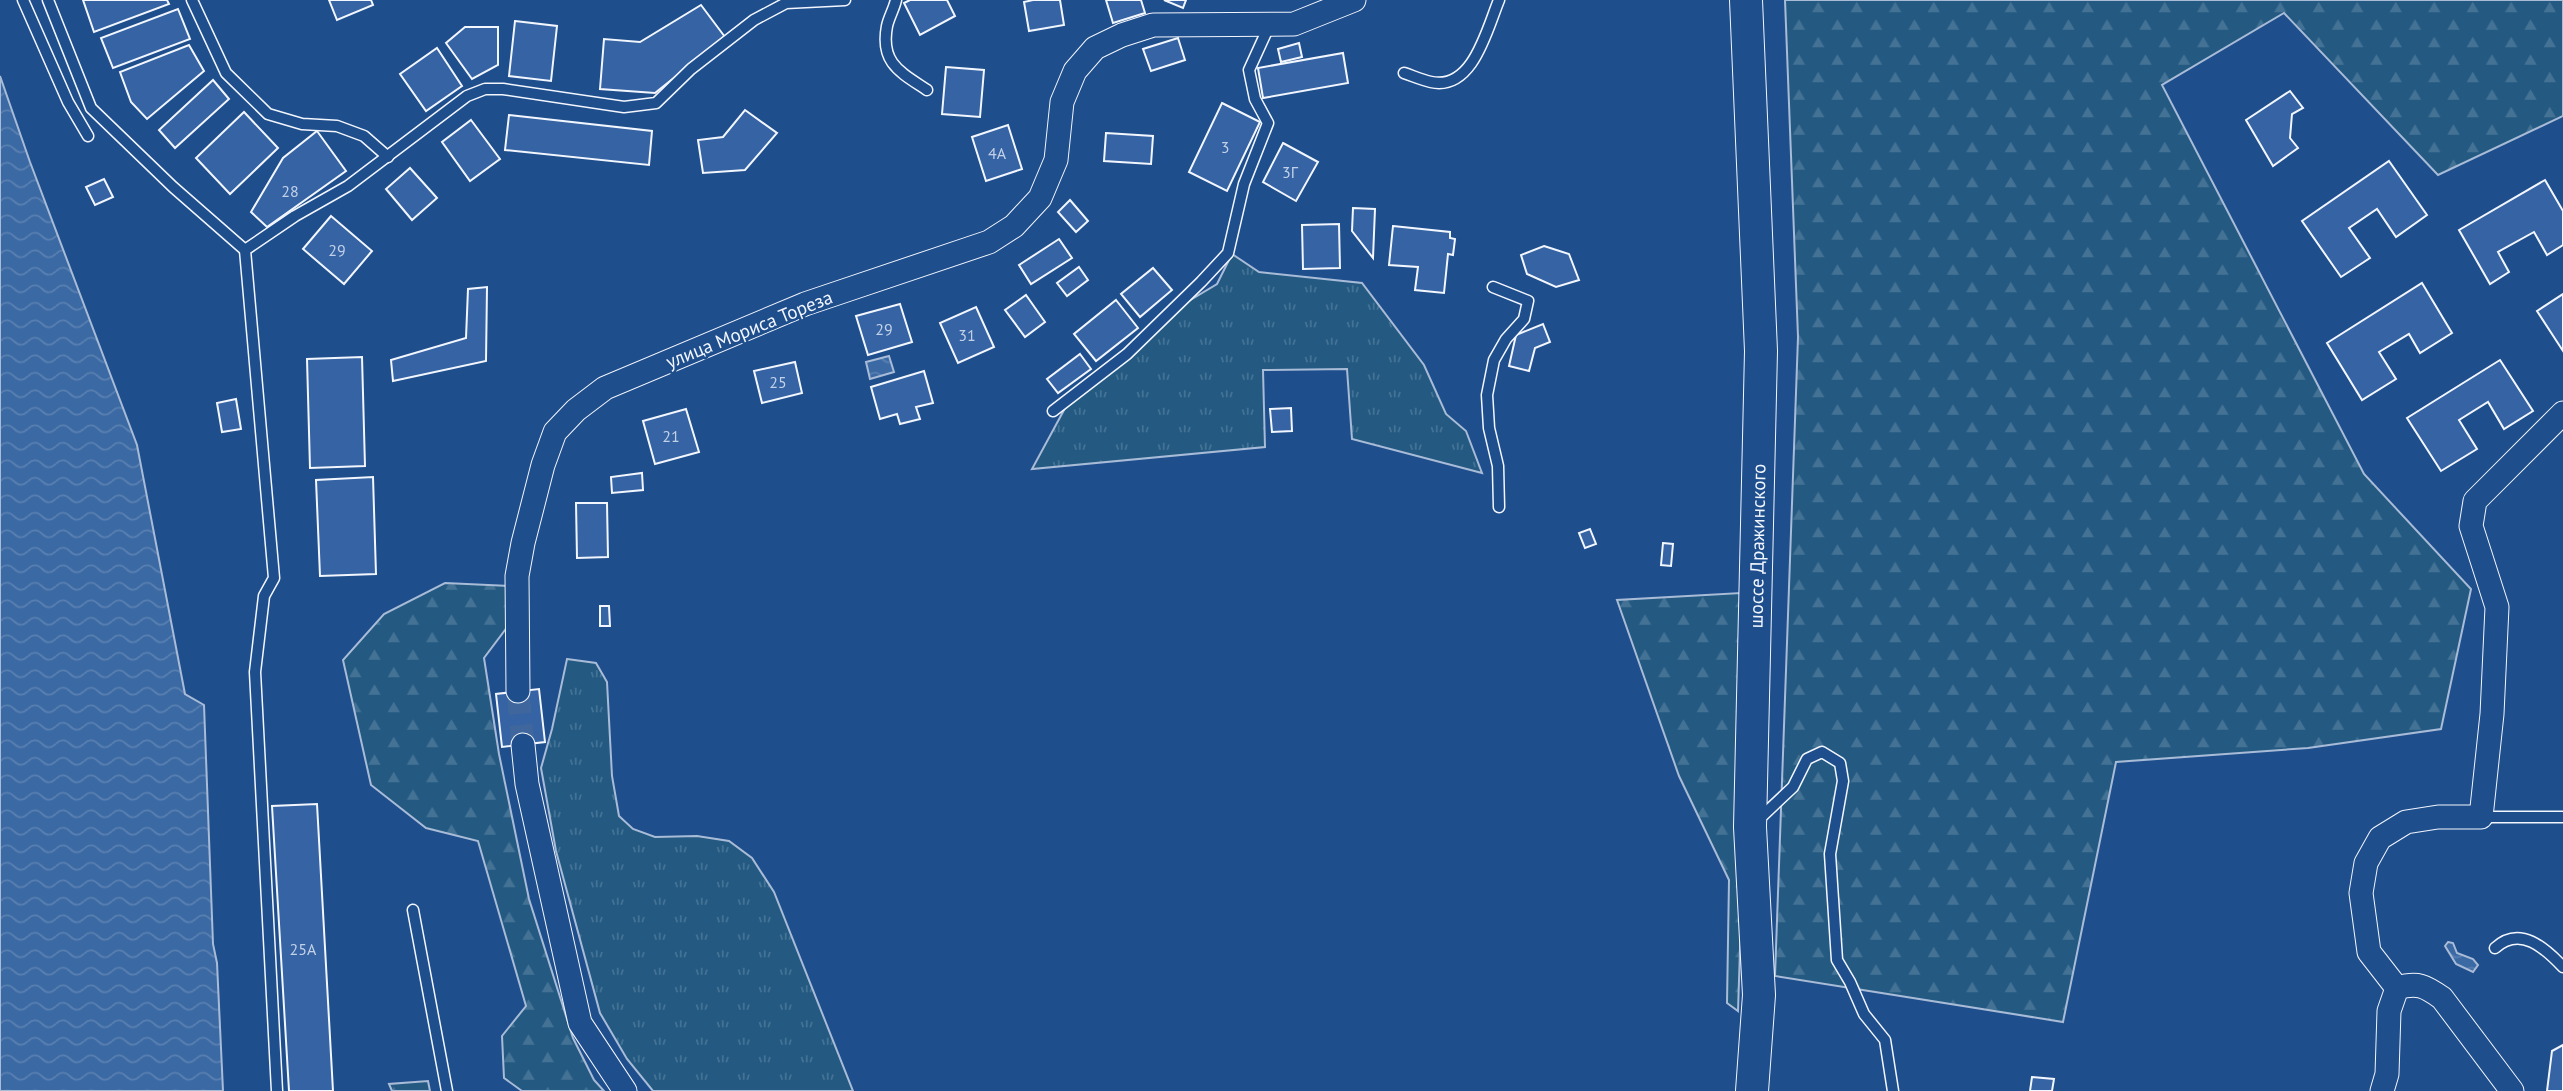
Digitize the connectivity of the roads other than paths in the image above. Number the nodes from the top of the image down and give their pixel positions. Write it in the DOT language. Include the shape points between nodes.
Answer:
graph roads {
  1 [pos="23,0"];
  2 [pos="48,0"];
  3 [pos="192,0"];
  4 [pos="845,0"];
  5 [pos="896,0"];
  6 [pos="1354,0"];
  7 [pos="1499,0"];
  8 [pos="1746,0"];
  9 [pos="1270,24"];
  10 [pos="1404,73"];
  11 [pos="927,90"];
  12 [pos="88,136"];
  13 [pos="388,157"];
  14 [pos="245,250"];
  15 [pos="1493,287"];
  16 [pos="1053,411"];
  17 [pos="2563,413"];
  18 [pos="1499,507"];
  19 [pos="518,691"];
  20 [pos="523,745"];
  21 [pos="2482,817"];
  22 [pos="2563,817"];
  23 [pos="1751,827"];
  24 [pos="413,911"];
  25 [pos="2495,948"];
  26 [pos="2563,967"];
  27 [pos="2397,988"];
  28 [pos="278,1091"];
  29 [pos="447,1091"];
  30 [pos="625,1091"];
  31 [pos="1752,1091"];
  32 [pos="1893,1091"];
  33 [pos="2382,1091"];
  34 [pos="2512,1091"];
  1 -- 12 [label="lane"];
  2 -- 14 [label="lane" via="91,107"];
  3 -- 13 [label="lane" via="226,73 268,114 355,132"];
  4 -- 13 [label="lane" via="786,3 754,20 656,103 624,107 485,89 467,96"];
  5 -- 11 [label="lane" via="887,25 889,59 898,71"];
  6 -- 9 [label="street" via="1294,24"];
  7 -- 10 [label="lane" via="1472,64 1454,80 1433,83"];
  8 -- 23 [label="main road, шоссе Дражинского" via="1761,351"];
  9 -- 16 [label="lane" via="1249,70 1255,99 1268,123 1244,184 1228,253 1127,354"];
  9 -- 19 [label="street, улица Мориса Тореза" via="1153,25 1095,48 1075,71 1062,102 1056,159 1040,198 1014,226 989,242 805,304 605,388 576,410 555,432 543,465 517,576"];
  13 -- 14 [label="lane"];
  14 -- 28 [label="lane" via="274,578 264,596 256,672"];
  15 -- 18 [label="lane" via="1528,301 1524,318 1494,360 1487,395"];
  17 -- 21 [label="street" via="2475,501 2471,526 2497,607"];
  20 -- 30 [label="street" via="527,784 580,1023"];
  21 -- 22 [label="lane"];
  21 -- 27 [label="street" via="2406,822 2380,838 2365,863 2361,893 2369,951"];
  23 -- 31 [label="main road, шоссе Дражинского" via="1759,995"];
  23 -- 32 [label="lane" via="1793,787 1807,760 1822,752 1840,763 1843,781 1830,854 1837,960 1864,1014 1885,1040"];
  24 -- 29 [label="lane"];
  25 -- 26 [label="lane" via="2514,938 2535,941"];
  27 -- 33 [label="street" via="2389,1011"];
  27 -- 34 [label="street" via="2413,984 2442,998"];
}
